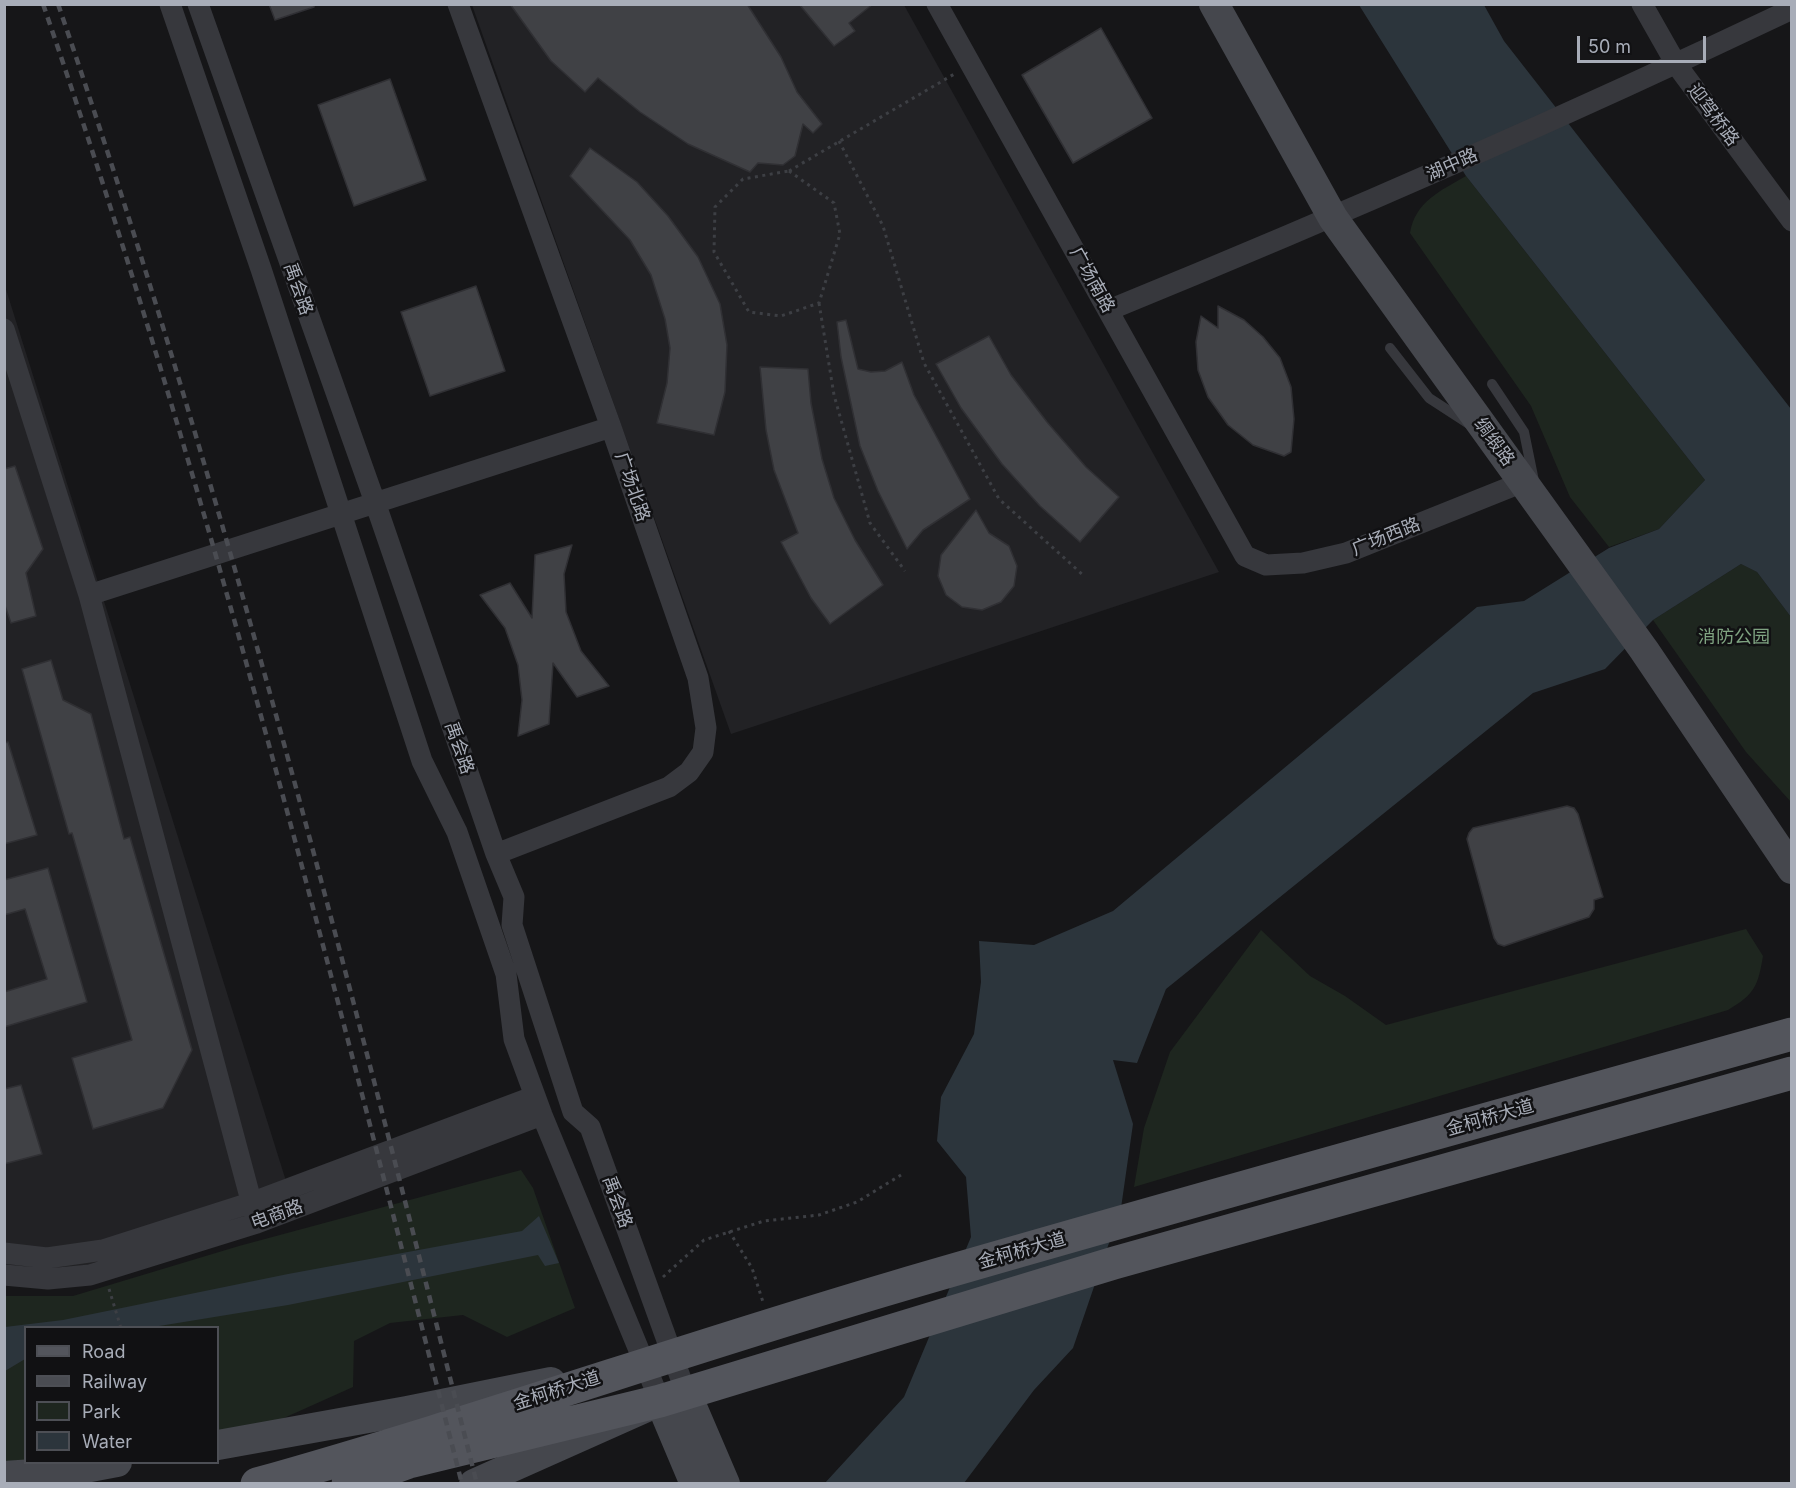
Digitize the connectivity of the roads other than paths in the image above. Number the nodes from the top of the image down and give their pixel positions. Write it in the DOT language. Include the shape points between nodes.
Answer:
graph roads {
  1 [pos="170,4"];
  2 [pos="198,4"];
  3 [pos="458,4"];
  4 [pos="937,4"];
  5 [pos="1214,4"];
  6 [pos="1642,4"];
  7 [pos="1791,9"];
  8 [pos="1676,64"];
  9 [pos="1333,218"];
  10 [pos="1791,220"];
  11 [pos="1109,310"];
  12 [pos="4,329"];
  13 [pos="1390,348"];
  14 [pos="1492,384"];
  15 [pos="611,427"];
  16 [pos="1491,437"];
  17 [pos="1531,494"];
  18 [pos="376,505"];
  19 [pos="340,513"];
  20 [pos="1245,556"];
  21 [pos="89,596"];
  22 [pos="496,854"];
  23 [pos="1791,869"];
  24 [pos="1791,1034"];
  25 [pos="1791,1073"];
  26 [pos="538,1106"];
  27 [pos="253,1202"];
  28 [pos="257,1223"];
  29 [pos="4,1253"];
  30 [pos="4,1275"];
  31 [pos="658,1358"];
  32 [pos="673,1397"];
  33 [pos="219,1445"];
  34 [pos="106,1464"];
  35 [pos="4,1476"];
  36 [pos="257,1484"];
  37 [pos="348,1484"];
  38 [pos="474,1484"];
  39 [pos="695,1484"];
  40 [pos="725,1484"];
  1 -- 19 [label="street, 禹会路"];
  2 -- 18 [label="street, 禹会路"];
  3 -- 15 [label="street, 广场北路"];
  4 -- 11 [label="street, 广场南路"];
  5 -- 9 [label="street, 绸缎路"];
  6 -- 8 [label="street, 迎驾桥路"];
  7 -- 8 [label="street, 湖中路"];
  8 -- 9 [label="street, 湖中路"];
  8 -- 10 [label="street, 迎驾桥路"];
  9 -- 11 [label="street, 湖中路"];
  9 -- 16 [label="street, 绸缎路"];
  11 -- 20 [label="street, 广场南路"];
  12 -- 21 [label="street"];
  13 -- 16 [label="lane" via="1429,398"];
  14 -- 17 [label="lane" via="1524,432"];
  15 -- 18 [label="street"];
  15 -- 22 [label="street, 广场北路" via="698,678 706,728 703,752 689,772 669,787"];
  16 -- 17 [label="street, 绸缎路"];
  17 -- 20 [label="street, 广场西路" via="1303,563 1266,565"];
  17 -- 23 [label="street, 绸缎路" via="1644,650"];
  18 -- 19 [label="street"];
  18 -- 22 [label="street, 禹会路"];
  19 -- 21 [label="street"];
  19 -- 26 [label="street, 禹会路" via="422,761 457,832 506,974 513,1039"];
  21 -- 27 [label="street"];
  22 -- 31 [label="street, 禹会路" via="514,897 512,925 573,1112 590,1127 649,1292"];
  24 -- 31 [label="main road, 金柯桥大道" via="1129,1220"];
  25 -- 32 [label="main road, 金柯桥大道" via="1114,1263"];
  26 -- 27 [label="street, 电商路"];
  26 -- 28 [label="street, 电商路"];
  26 -- 31 [label="street, 禹会路"];
  27 -- 28 [label="street"];
  27 -- 29 [label="street, 电商路" via="103,1250 47,1258"];
  28 -- 30 [label="street, 电商路" via="90,1275 48,1280"];
  31 -- 32 [label="street, 禹会路"];
  31 -- 33 [label="street" via="407,1412"];
  31 -- 36 [label="main road, 金柯桥大道"];
  32 -- 37 [label="main road, 金柯桥大道" via="409,1462"];
  32 -- 38 [label="street"];
  32 -- 39 [label="street, 禹会路"];
  32 -- 40 [label="street, 禹会路"];
  34 -- 35 [label="street" via="64,1472"];
}
